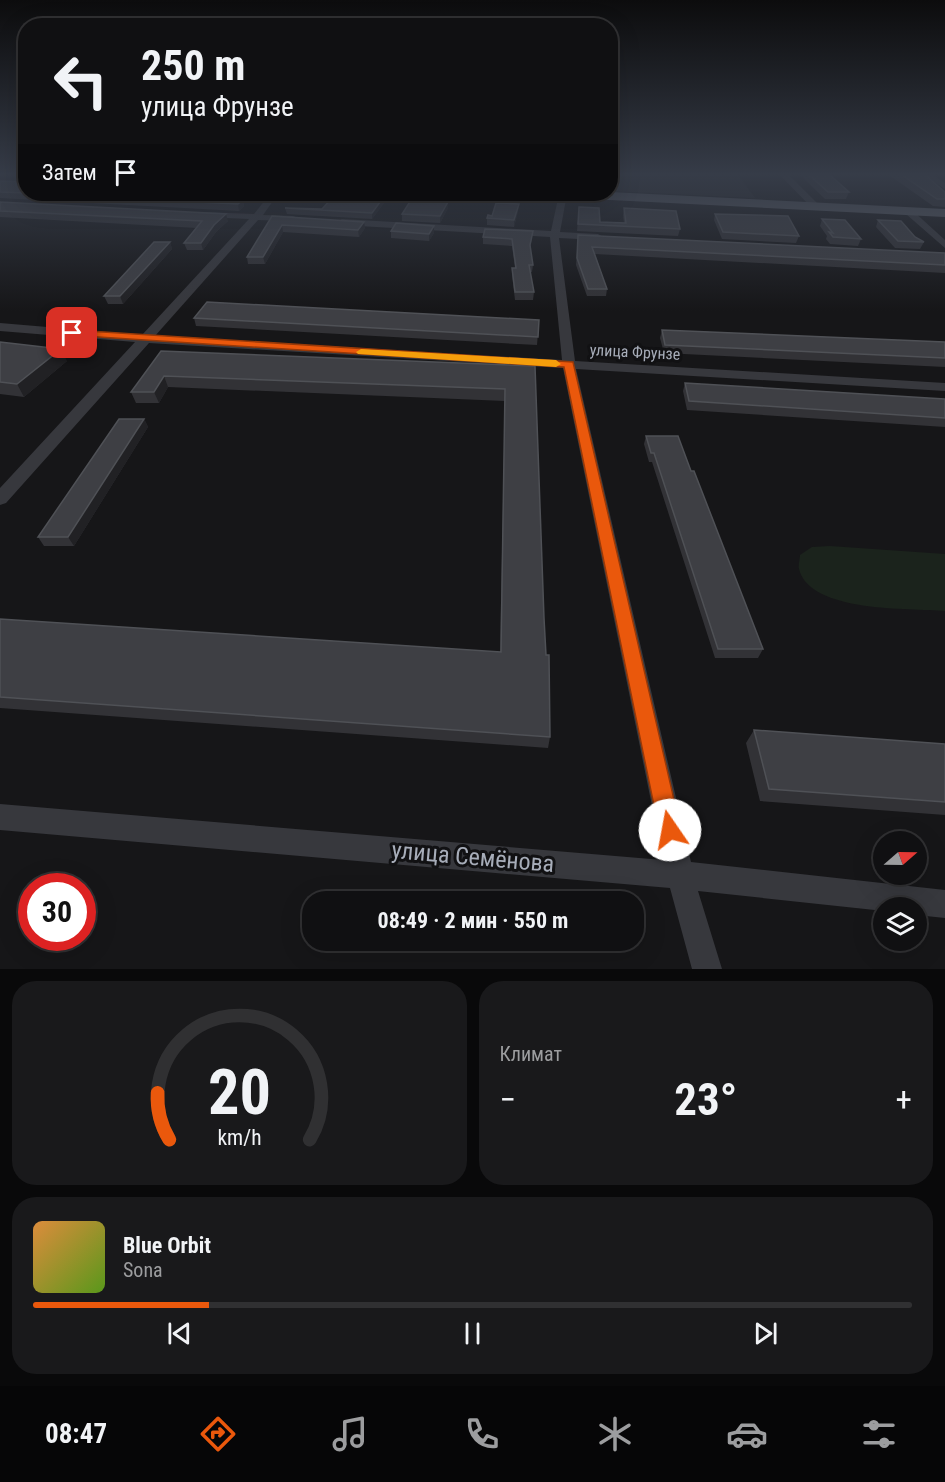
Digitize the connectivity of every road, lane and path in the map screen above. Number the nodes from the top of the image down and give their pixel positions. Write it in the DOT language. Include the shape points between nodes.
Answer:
graph roads {
  1 [pos="253,220"];
  2 [pos="557,220"];
  3 [pos="918,220"];
  4 [pos="334,221"];
  5 [pos="554,234"];
  6 [pos="604,237"];
  7 [pos="945,245"];
  8 [pos="0,327"];
  9 [pos="143,339"];
  10 [pos="569,364"];
  11 [pos="945,387"];
  12 [pos="0,499"];
  13 [pos="0,818"];
  14 [pos="680,875"];
  15 [pos="945,904"];
  16 [pos="707,969"];
  1 -- 9 [label="street"];
  2 -- 5 [label="street"];
  3 -- 7 [label="street"];
  4 -- 5 [label="street"];
  5 -- 6 [label="street"];
  5 -- 10 [label="street"];
  8 -- 9 [label="street, улица Фрунзе"];
  9 -- 10 [label="street, улица Фрунзе"];
  9 -- 12 [label="street"];
  10 -- 11 [label="street, улица Фрунзе"];
  10 -- 14 [label="street"];
  13 -- 14 [label="street, улица Семёнова"];
  14 -- 15 [label="street, улица Семёнова"];
  14 -- 16 [label="street"];
}
